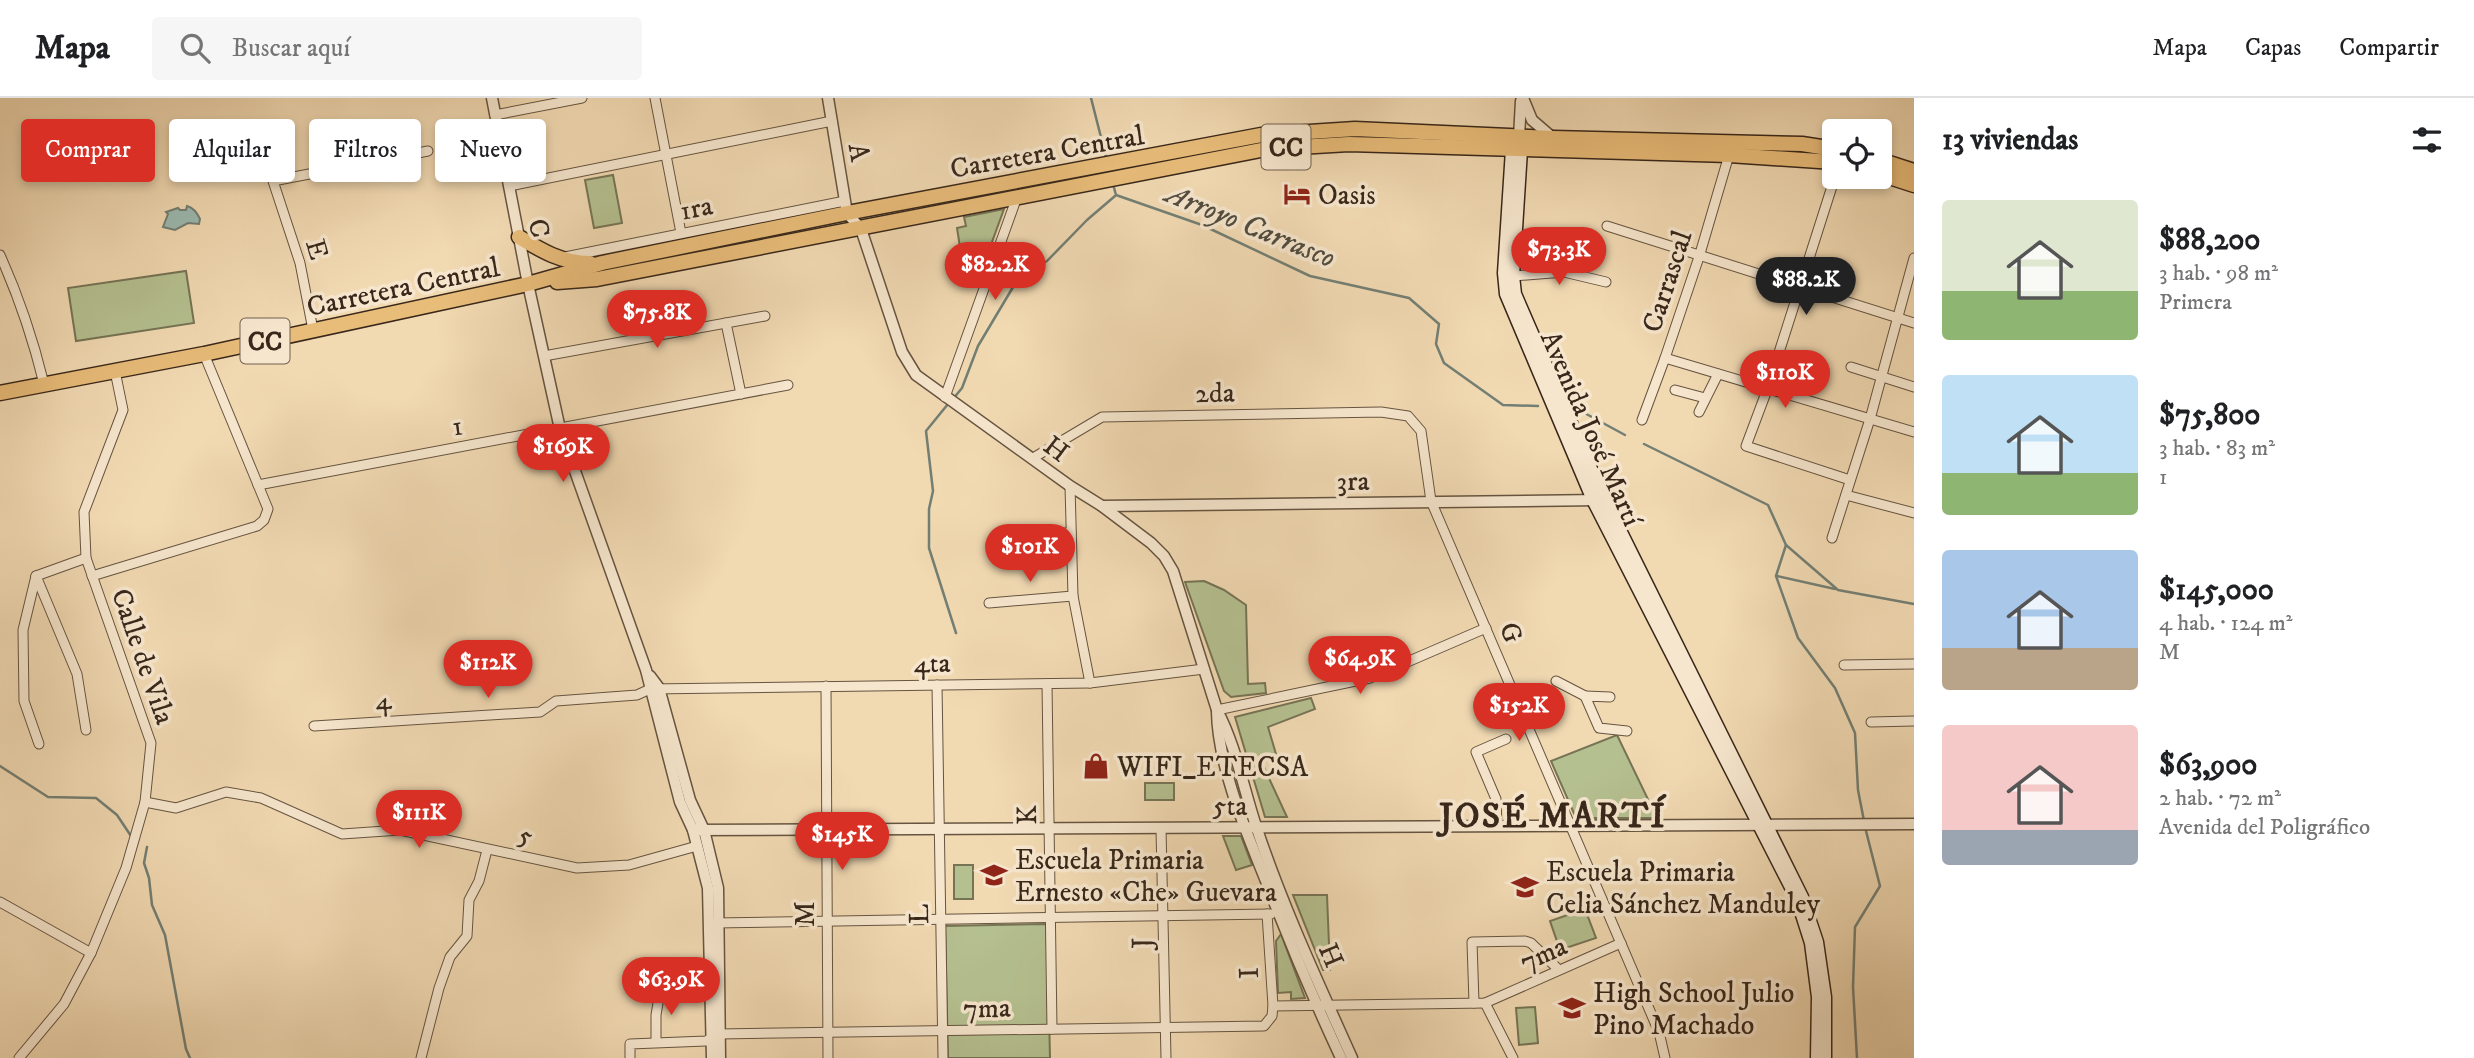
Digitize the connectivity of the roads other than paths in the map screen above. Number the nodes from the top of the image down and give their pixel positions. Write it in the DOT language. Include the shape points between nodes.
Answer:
graph roads {
  1 [pos="492,98"];
  2 [pos="582,98"];
  3 [pos="655,98"];
  4 [pos="828,98"];
  5 [pos="1522,98"];
  6 [pos="495,115"];
  7 [pos="832,121"];
  8 [pos="1355,130"];
  9 [pos="1553,138"];
  10 [pos="1349,144"];
  11 [pos="1517,146"];
  12 [pos="1822,147"];
  13 [pos="428,151"];
  14 [pos="666,154"];
  15 [pos="1729,155"];
  16 [pos="1822,161"];
  17 [pos="1892,165"];
  18 [pos="1117,171"];
  19 [pos="1099,174"];
  20 [pos="1892,174"];
  21 [pos="1914,174"];
  22 [pos="509,186"];
  23 [pos="1831,189"];
  24 [pos="1017,197"];
  25 [pos="846,207"];
  26 [pos="1607,226"];
  27 [pos="861,229"];
  28 [pos="681,233"];
  29 [pos="519,237"];
  30 [pos="0,255"];
  31 [pos="1699,257"];
  32 [pos="557,258"];
  33 [pos="1914,258"];
  34 [pos="601,263"];
  35 [pos="1513,276"];
  36 [pos="1606,282"];
  37 [pos="528,284"];
  38 [pos="1800,288"];
  39 [pos="765,316"];
  40 [pos="1898,318"];
  41 [pos="726,323"];
  42 [pos="1914,323"];
  43 [pos="313,330"];
  44 [pos="204,354"];
  45 [pos="544,356"];
  46 [pos="1665,358"];
  47 [pos="1852,368"];
  48 [pos="115,371"];
  49 [pos="1718,374"];
  50 [pos="1880,377"];
  51 [pos="44,384"];
  52 [pos="788,385"];
  53 [pos="1914,387"];
  54 [pos="1675,390"];
  55 [pos="1767,390"];
  56 [pos="0,393"];
  57 [pos="741,394"];
  58 [pos="945,397"];
  59 [pos="1705,398"];
  60 [pos="1699,412"];
  61 [pos="1408,416"];
  62 [pos="1870,419"];
  63 [pos="1642,420"];
  64 [pos="560,429"];
  65 [pos="1914,432"];
  66 [pos="1033,458"];
  67 [pos="1850,480"];
  68 [pos="258,485"];
  69 [pos="1070,486"];
  70 [pos="1846,495"];
  71 [pos="1599,500"];
  72 [pos="1431,501"];
  73 [pos="1102,506"];
  74 [pos="1914,513"];
  75 [pos="1018,533"];
  76 [pos="1071,533"];
  77 [pos="1832,538"];
  78 [pos="86,558"];
  79 [pos="36,576"];
  80 [pos="92,576"];
  81 [pos="1073,596"];
  82 [pos="989,603"];
  83 [pos="1486,628"];
  84 [pos="1914,664"];
  85 [pos="1844,666"];
  86 [pos="1204,669"];
  87 [pos="1556,681"];
  88 [pos="1090,683"];
  89 [pos="1047,684"];
  90 [pos="937,685"];
  91 [pos="826,686"];
  92 [pos="654,688"];
  93 [pos="1585,696"];
  94 [pos="1610,697"];
  95 [pos="1217,709"];
  96 [pos="1914,721"];
  97 [pos="1871,722"];
  98 [pos="314,726"];
  99 [pos="86,730"];
  100 [pos="1627,731"];
  101 [pos="1506,739"];
  102 [pos="39,744"];
  103 [pos="145,802"];
  104 [pos="1764,824"];
  105 [pos="1914,824"];
  106 [pos="1571,825"];
  107 [pos="1497,826"];
  108 [pos="1244,827"];
  109 [pos="1256,827"];
  110 [pos="1049,828"];
  111 [pos="1161,828"];
  112 [pos="939,829"];
  113 [pos="698,830"];
  114 [pos="827,830"];
  115 [pos="697,846"];
  116 [pos="487,850"];
  117 [pos="0,902"];
  118 [pos="1279,914"];
  119 [pos="1163,916"];
  120 [pos="1051,918"];
  121 [pos="940,919"];
  122 [pos="827,921"];
  123 [pos="713,923"];
  124 [pos="1621,943"];
  125 [pos="91,953"];
  126 [pos="1559,970"];
  127 [pos="660,991"];
  128 [pos="1474,1003"];
  129 [pos="1485,1003"];
  130 [pos="1322,1005"];
  131 [pos="1273,1006"];
  132 [pos="1264,1026"];
  133 [pos="1165,1027"];
  134 [pos="1052,1029"];
  135 [pos="942,1030"];
  136 [pos="828,1032"];
  137 [pos="715,1036"];
  138 [pos="656,1041"];
  139 [pos="19,1058"];
  140 [pos="421,1058"];
  141 [pos="630,1058"];
  142 [pos="712,1058"];
  143 [pos="720,1058"];
  144 [pos="828,1058"];
  145 [pos="943,1058"];
  146 [pos="1166,1058"];
  147 [pos="1341,1058"];
  148 [pos="1352,1058"];
  149 [pos="1513,1058"];
  150 [pos="1665,1058"];
  151 [pos="1817,1058"];
  152 [pos="1825,1058"];
  1 -- 6 [label="street, C"];
  2 -- 6 [label="street"];
  3 -- 14 [label="street"];
  4 -- 7 [label="street, A"];
  5 -- 9 [label="street" via="1532,120"];
  5 -- 11 [label="street"];
  6 -- 22 [label="street, C"];
  7 -- 14 [label="street"];
  7 -- 25 [label="street, A"];
  8 -- 10 [label="main road"];
  8 -- 11 [label="main road, Carretera Central / CC"];
  8 -- 18 [label="main road, Carretera Central / CC" via="1261,135"];
  9 -- 11 [label="main road, Carretera Central / CC"];
  9 -- 12 [label="main road, Carretera Central / CC"];
  10 -- 11 [label="main road, Carretera Central / CC"];
  10 -- 18 [label="main road, Carretera Central / CC" via="1266,149"];
  11 -- 15 [label="main road, Carretera Central / CC"];
  11 -- 35 [label="main road, Avenida José Martí"];
  11 -- 71 [label="main road, Avenida José Martí" via="1504,273 1506,294"];
  13 -- 43 [label="street, E" via="273,181 300,263"];
  14 -- 22 [label="street"];
  14 -- 28 [label="street"];
  15 -- 16 [label="main road, Carretera Central / CC"];
  15 -- 31 [label="street, Carrascal"];
  17 -- 21 [label="main road"];
  18 -- 19 [label="main road, Carretera Central / CC"];
  19 -- 24 [label="main road, Carretera Central / CC"];
  19 -- 25 [label="main road, Carretera Central / CC"];
  20 -- 21 [label="main road"];
  22 -- 29 [label="street, C"];
  23 -- 38 [label="street"];
  24 -- 27 [label="main road, Carretera Central / CC"];
  24 -- 58 [label="street"];
  25 -- 27 [label="street"];
  25 -- 28 [label="street, 1ra"];
  25 -- 34 [label="main road, Carretera Central / CC"];
  26 -- 31 [label="street"];
  27 -- 37 [label="main road, Carretera Central / CC" via="597,279"];
  27 -- 58 [label="street, H" via="905,358 916,375"];
  28 -- 32 [label="street, 1ra"];
  29 -- 32 [label="main road"];
  29 -- 37 [label="street, C"];
  30 -- 51 [label="street" via="19,297"];
  31 -- 38 [label="street"];
  31 -- 46 [label="street, Carrascal"];
  32 -- 34 [label="main road"];
  33 -- 40 [label="street"];
  34 -- 37 [label="main road, Carretera Central / CC"];
  35 -- 36 [label="street" via="1564,272"];
  35 -- 71 [label="main road, Avenida José Martí" via="1515,294"];
  37 -- 43 [label="main road, Carretera Central / CC"];
  37 -- 45 [label="street, C"];
  38 -- 40 [label="street"];
  38 -- 55 [label="street"];
  39 -- 41 [label="street"];
  40 -- 42 [label="street"];
  40 -- 50 [label="street"];
  41 -- 45 [label="street"];
  41 -- 57 [label="street"];
  43 -- 44 [label="main road, Carretera Central / CC"];
  44 -- 48 [label="main road, Carretera Central / CC"];
  44 -- 68 [label="street"];
  45 -- 64 [label="street, C"];
  46 -- 49 [label="street"];
  46 -- 63 [label="street, Carrascal"];
  47 -- 50 [label="street"];
  48 -- 51 [label="main road, Carretera Central / CC"];
  48 -- 78 [label="street, Calle de Vila" via="123,410 84,512"];
  49 -- 55 [label="street"];
  49 -- 59 [label="street"];
  50 -- 53 [label="street"];
  50 -- 62 [label="street"];
  51 -- 56 [label="main road, Carretera Central / CC"];
  52 -- 57 [label="street, 1"];
  54 -- 59 [label="street"];
  55 -- 62 [label="street"];
  55 -- 67 [label="street" via="1746,446"];
  57 -- 64 [label="street, 1"];
  58 -- 66 [label="street, H"];
  59 -- 60 [label="street"];
  61 -- 66 [label="street, 2da" via="1381,412 1102,417"];
  61 -- 72 [label="street, G" via="1421,431"];
  62 -- 65 [label="street"];
  62 -- 67 [label="street"];
  64 -- 68 [label="street, 1"];
  64 -- 92 [label="street, C"];
  66 -- 69 [label="street, H"];
  67 -- 70 [label="street"];
  68 -- 80 [label="street" via="268,509 257,526"];
  69 -- 73 [label="street, H"];
  69 -- 76 [label="street"];
  70 -- 74 [label="street"];
  70 -- 77 [label="street"];
  71 -- 72 [label="street, 3ra"];
  71 -- 104 [label="main road, Avenida José Martí"];
  72 -- 73 [label="street, 3ra"];
  72 -- 83 [label="street, G"];
  73 -- 86 [label="street, H" via="1151,543 1174,571"];
  75 -- 76 [label="street"];
  76 -- 81 [label="street"];
  78 -- 79 [label="street"];
  78 -- 80 [label="street, Calle de Vila"];
  79 -- 99 [label="street" via="77,674"];
  79 -- 102 [label="street" via="23,630 24,701"];
  80 -- 103 [label="street, Calle de Vila" via="151,743"];
  81 -- 82 [label="street"];
  81 -- 88 [label="street"];
  83 -- 95 [label="street" via="1370,678"];
  83 -- 106 [label="street, G"];
  84 -- 85 [label="street"];
  86 -- 88 [label="street, 4ta"];
  86 -- 95 [label="street, H"];
  87 -- 93 [label="street"];
  88 -- 89 [label="street, 4ta"];
  89 -- 90 [label="street, 4ta"];
  89 -- 110 [label="street, K"];
  90 -- 91 [label="street, 4ta"];
  90 -- 112 [label="street, L"];
  91 -- 92 [label="street, 4ta"];
  91 -- 114 [label="street, M"];
  92 -- 98 [label="street, 4" via="637,695 556,701 540,712"];
  92 -- 113 [label="street" via="680,802"];
  93 -- 94 [label="street"];
  93 -- 100 [label="street" via="1599,728"];
  95 -- 108 [label="street, H" via="1218,733"];
  95 -- 109 [label="street, H" via="1228,729"];
  96 -- 97 [label="street"];
  101 -- 107 [label="street" via="1476,752 1496,799"];
  103 -- 116 [label="street, 5" via="176,808 226,792 261,798 342,834 400,830"];
  103 -- 125 [label="street, Calle de Vila" via="126,868"];
  104 -- 105 [label="street"];
  104 -- 106 [label="street, 5ta"];
  104 -- 151 [label="main road, Avenida José Martí" via="1811,943 1818,998"];
  104 -- 152 [label="main road, Avenida José Martí" via="1802,897 1817,942 1825,997"];
  106 -- 107 [label="street, 5ta"];
  106 -- 124 [label="street, G"];
  107 -- 109 [label="street, 5ta"];
  108 -- 109 [label="street, 5ta"];
  108 -- 111 [label="street, 5ta"];
  108 -- 118 [label="street, H"];
  109 -- 118 [label="street, H"];
  110 -- 111 [label="street, 5ta"];
  110 -- 112 [label="street, 5ta"];
  110 -- 120 [label="street, K"];
  111 -- 119 [label="street, J"];
  112 -- 114 [label="street, 5ta"];
  112 -- 121 [label="street, L"];
  113 -- 114 [label="street, 5ta"];
  113 -- 115 [label="street"];
  113 -- 123 [label="street" via="718,888"];
  114 -- 122 [label="street, M"];
  115 -- 116 [label="street, 5" via="629,865 577,868"];
  115 -- 123 [label="street"];
  116 -- 140 [label="street" via="469,900 467,936 450,957"];
  117 -- 125 [label="street"];
  118 -- 119 [label="street"];
  118 -- 130 [label="street, H"];
  118 -- 131 [label="street, I"];
  119 -- 120 [label="street"];
  119 -- 133 [label="street, J"];
  120 -- 121 [label="street"];
  120 -- 134 [label="street, K"];
  121 -- 122 [label="street"];
  121 -- 135 [label="street, L"];
  122 -- 123 [label="street"];
  122 -- 136 [label="street, M"];
  123 -- 137 [label="street"];
  124 -- 126 [label="street, 7ma"];
  124 -- 150 [label="street, G" via="1659,1032"];
  125 -- 139 [label="street, Calle de Vila" via="64,1004"];
  126 -- 128 [label="street" via="1525,941 1472,942"];
  126 -- 129 [label="street, 7ma"];
  127 -- 138 [label="street"];
  128 -- 129 [label="street, 7ma"];
  128 -- 130 [label="street, 7ma"];
  129 -- 149 [label="street"];
  130 -- 131 [label="street, 7ma"];
  130 -- 147 [label="street, H"];
  130 -- 148 [label="street, H"];
  131 -- 132 [label="street, I"];
  132 -- 133 [label="street, 7ma"];
  133 -- 134 [label="street, 7ma"];
  133 -- 146 [label="street, J"];
  134 -- 135 [label="street, 7ma"];
  135 -- 136 [label="street, 7ma"];
  135 -- 145 [label="street, L"];
  136 -- 137 [label="street, 7ma"];
  136 -- 144 [label="street, M"];
  137 -- 138 [label="street, 7ma"];
  137 -- 142 [label="street"];
  137 -- 143 [label="street"];
  138 -- 141 [label="street" via="630,1044"];
}
